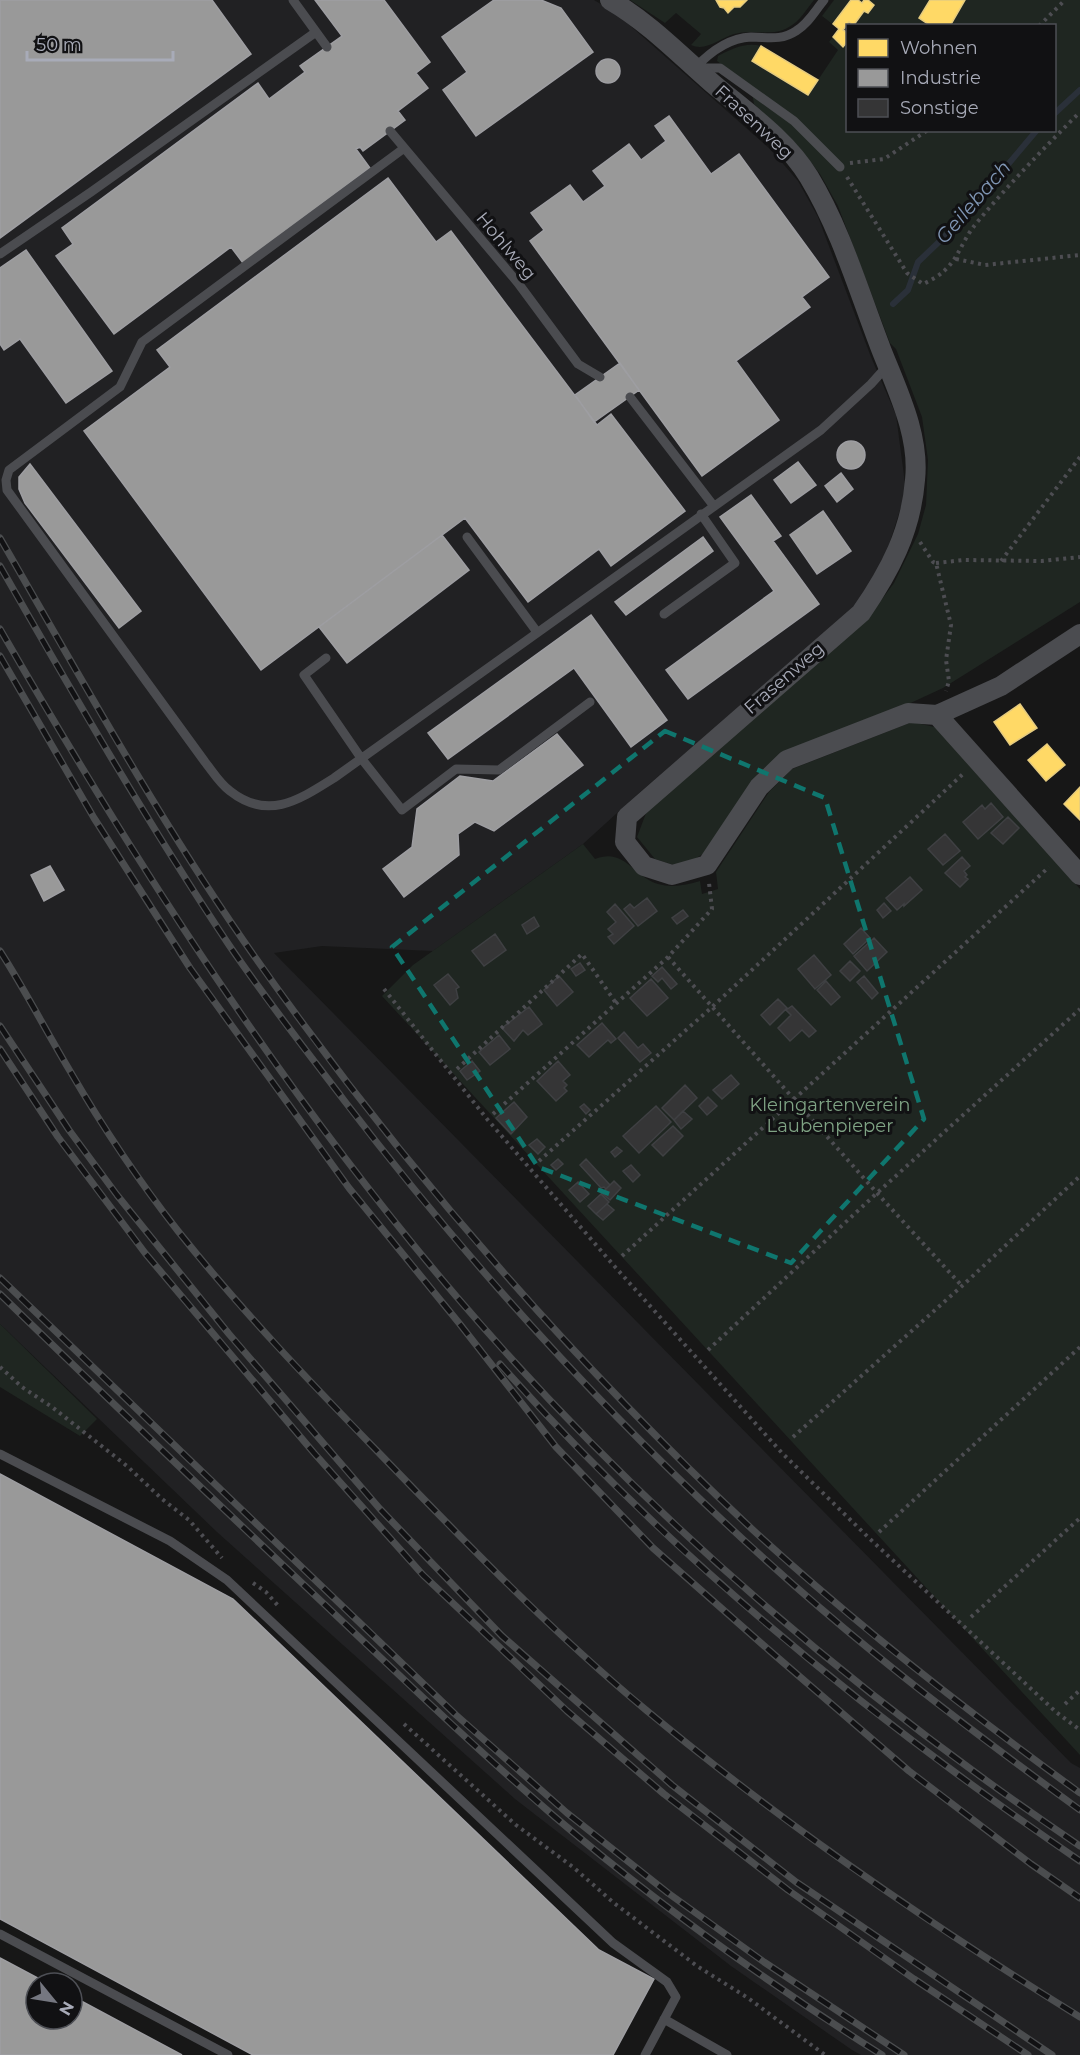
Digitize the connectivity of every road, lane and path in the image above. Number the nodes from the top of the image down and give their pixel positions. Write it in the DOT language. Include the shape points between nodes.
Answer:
graph roads {
  1 [pos="293,0"];
  2 [pos="609,0"];
  3 [pos="824,0"];
  4 [pos="1065,0"];
  5 [pos="1041,24"];
  6 [pos="316,32"];
  7 [pos="327,47"];
  8 [pos="695,68"];
  9 [pos="1080,112"];
  10 [pos="390,131"];
  11 [pos="925,132"];
  12 [pos="403,149"];
  13 [pos="840,167"];
  14 [pos="0,254"];
  15 [pos="1080,255"];
  16 [pos="956,259"];
  17 [pos="888,365"];
  18 [pos="600,377"];
  19 [pos="630,397"];
  20 [pos="1080,457"];
  21 [pos="713,506"];
  22 [pos="701,514"];
  23 [pos="908,524"];
  24 [pos="467,537"];
  25 [pos="1080,557"];
  26 [pos="1001,561"];
  27 [pos="936,563"];
  28 [pos="664,614"];
  29 [pos="537,632"];
  30 [pos="1080,634"];
  31 [pos="326,658"];
  32 [pos="590,702"];
  33 [pos="937,715"];
  34 [pos="361,758"];
  35 [pos="979,762"];
  36 [pos="1062,855"];
  37 [pos="706,865"];
  38 [pos="1080,875"];
  39 [pos="668,957"];
  40 [pos="384,989"];
  41 [pos="616,1003"];
  42 [pos="712,1007"];
  43 [pos="1080,1009"];
  44 [pos="457,1069"];
  45 [pos="795,1099"];
  46 [pos="493,1114"];
  47 [pos="539,1161"];
  48 [pos="1080,1176"];
  49 [pos="877,1193"];
  50 [pos="622,1256"];
  51 [pos="962,1286"];
  52 [pos="1080,1347"];
  53 [pos="708,1350"];
  54 [pos="0,1367"];
  55 [pos="793,1437"];
  56 [pos="0,1454"];
  57 [pos="1080,1518"];
  58 [pos="879,1532"];
  59 [pos="228,1565"];
  60 [pos="247,1579"];
  61 [pos="287,1616"];
  62 [pos="971,1617"];
  63 [pos="1080,1690"];
  64 [pos="1065,1704"];
  65 [pos="396,1718"];
  66 [pos="1080,1730"];
  67 [pos="0,1934"];
  68 [pos="664,2019"];
  69 [pos="228,2055"];
  70 [pos="645,2055"];
  71 [pos="727,2055"];
  72 [pos="825,2055"];
  1 -- 6 [label="lane"];
  2 -- 8 [label="street, Frasenweg" via="645,23"];
  3 -- 8 [label="lane" via="795,32 772,40 740,39 709,53"];
  4 -- 5 [label="path"];
  6 -- 7 [label="lane"];
  6 -- 14 [label="lane"];
  8 -- 13 [label="lane" via="720,68 794,121"];
  8 -- 17 [label="street, Frasenweg" via="782,143 808,175 830,216"];
  9 -- 16 [label="path" via="976,223"];
  10 -- 12 [label="lane, Hohlweg"];
  11 -- 13 [label="path" via="884,159 856,161"];
  12 -- 18 [label="lane, Hohlweg" via="518,283 578,364"];
  12 -- 34 [label="lane" via="142,342 120,387 9,470 6,480 7,490 229,790 248,802 275,807 300,799"];
  13 -- 16 [label="path" via="907,273 923,284 939,277"];
  15 -- 16 [label="path" via="985,265"];
  17 -- 21 [label="lane" via="821,430"];
  17 -- 23 [label="street, Frasenweg" via="911,430 916,458"];
  19 -- 21 [label="lane"];
  20 -- 26 [label="path"];
  21 -- 22 [label="lane"];
  22 -- 28 [label="lane" via="735,563"];
  22 -- 29 [label="lane"];
  23 -- 27 [label="path"];
  23 -- 37 [label="street, Frasenweg" via="885,578 861,613 627,817 626,842 644,866 672,875"];
  24 -- 29 [label="lane"];
  25 -- 26 [label="path"];
  26 -- 27 [label="path"];
  27 -- 33 [label="path" via="951,625 946,660 949,681"];
  29 -- 34 [label="lane"];
  30 -- 33 [label="street" via="1001,686"];
  31 -- 34 [label="lane" via="304,675"];
  32 -- 34 [label="lane" via="499,770 456,770 402,810"];
  33 -- 35 [label="street"];
  33 -- 37 [label="street" via="908,713 787,760 759,787"];
  35 -- 36 [label="street"];
  35 -- 42 [label="path"];
  36 -- 38 [label="street"];
  36 -- 45 [label="path"];
  37 -- 39 [label="path" via="712,909"];
  39 -- 41 [label="path"];
  39 -- 42 [label="path"];
  40 -- 66 [label="path" via="487,1119 782,1453 1056,1712"];
  41 -- 44 [label="path" via="582,954"];
  41 -- 46 [label="path"];
  42 -- 45 [label="path"];
  42 -- 47 [label="path"];
  43 -- 49 [label="path"];
  45 -- 49 [label="path"];
  45 -- 50 [label="path"];
  48 -- 51 [label="path"];
  49 -- 51 [label="path"];
  49 -- 53 [label="path"];
  51 -- 55 [label="path"];
  52 -- 58 [label="path"];
  54 -- 59 [label="path" via="127,1466 189,1520"];
  56 -- 68 [label="lane" via="170,1541 227,1580 613,1943 667,1982 676,1997"];
  57 -- 62 [label="path"];
  60 -- 61 [label="path" via="266,1592"];
  63 -- 64 [label="path"];
  65 -- 72 [label="path" via="516,1825 573,1867 614,1904"];
  67 -- 69 [label="lane"];
  68 -- 70 [label="lane"];
  68 -- 71 [label="lane"];
}
